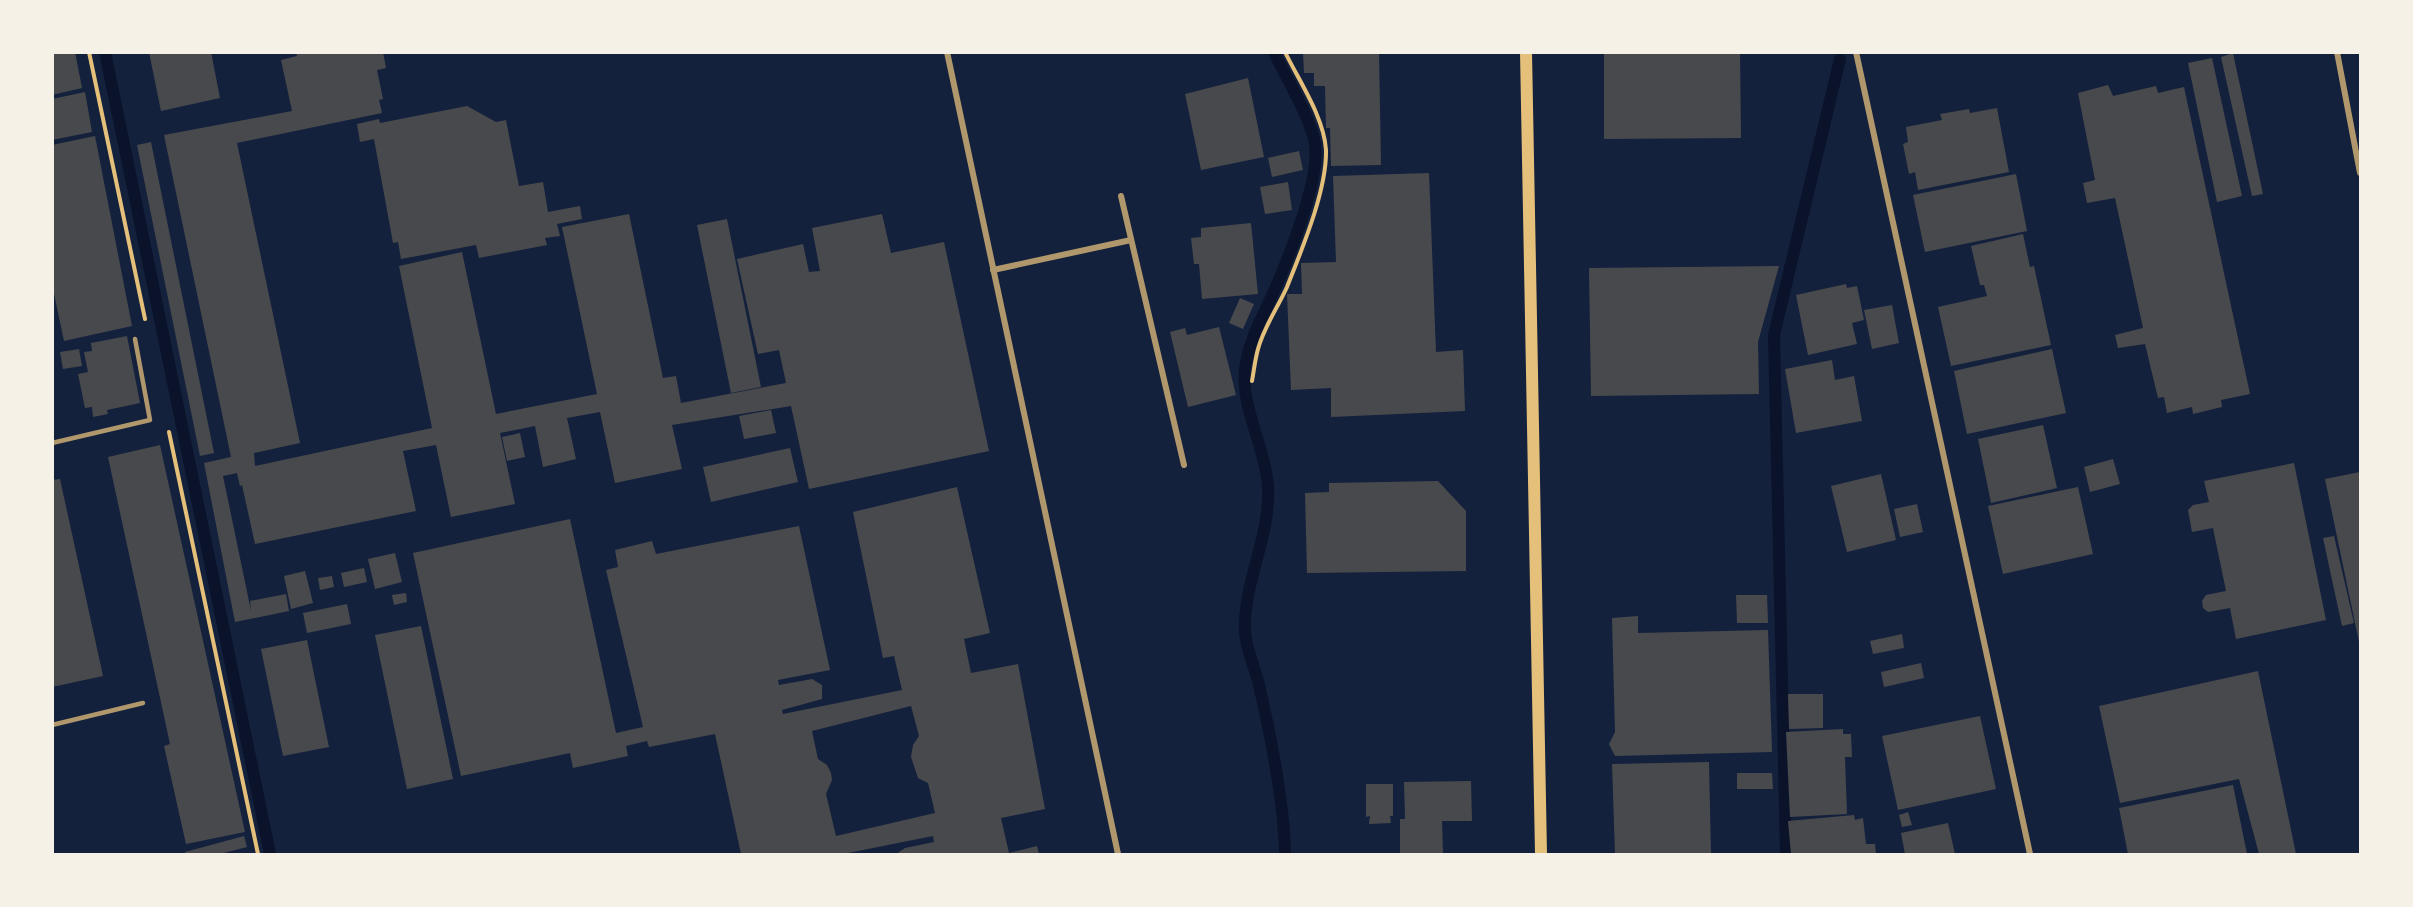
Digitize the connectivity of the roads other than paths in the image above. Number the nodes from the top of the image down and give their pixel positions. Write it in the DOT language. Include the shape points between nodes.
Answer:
graph roads {
  1 [pos="947,52"];
  2 [pos="1526,52"];
  3 [pos="1856,52"];
  4 [pos="2337,52"];
  5 [pos="2361,173"];
  6 [pos="1121,196"];
  7 [pos="1131,240"];
  8 [pos="993,270"];
  9 [pos="135,339"];
  10 [pos="52,443"];
  11 [pos="1184,465"];
  12 [pos="143,703"];
  13 [pos="52,725"];
  14 [pos="1119,855"];
  15 [pos="1541,855"];
  16 [pos="2030,855"];
  1 -- 8 [label="street"];
  2 -- 15 [label="main road"];
  3 -- 16 [label="street"];
  4 -- 5 [label="street"];
  6 -- 7 [label="street"];
  7 -- 8 [label="street"];
  7 -- 11 [label="street"];
  8 -- 14 [label="street"];
  9 -- 10 [label="lane" via="150,420"];
  12 -- 13 [label="lane"];
}
